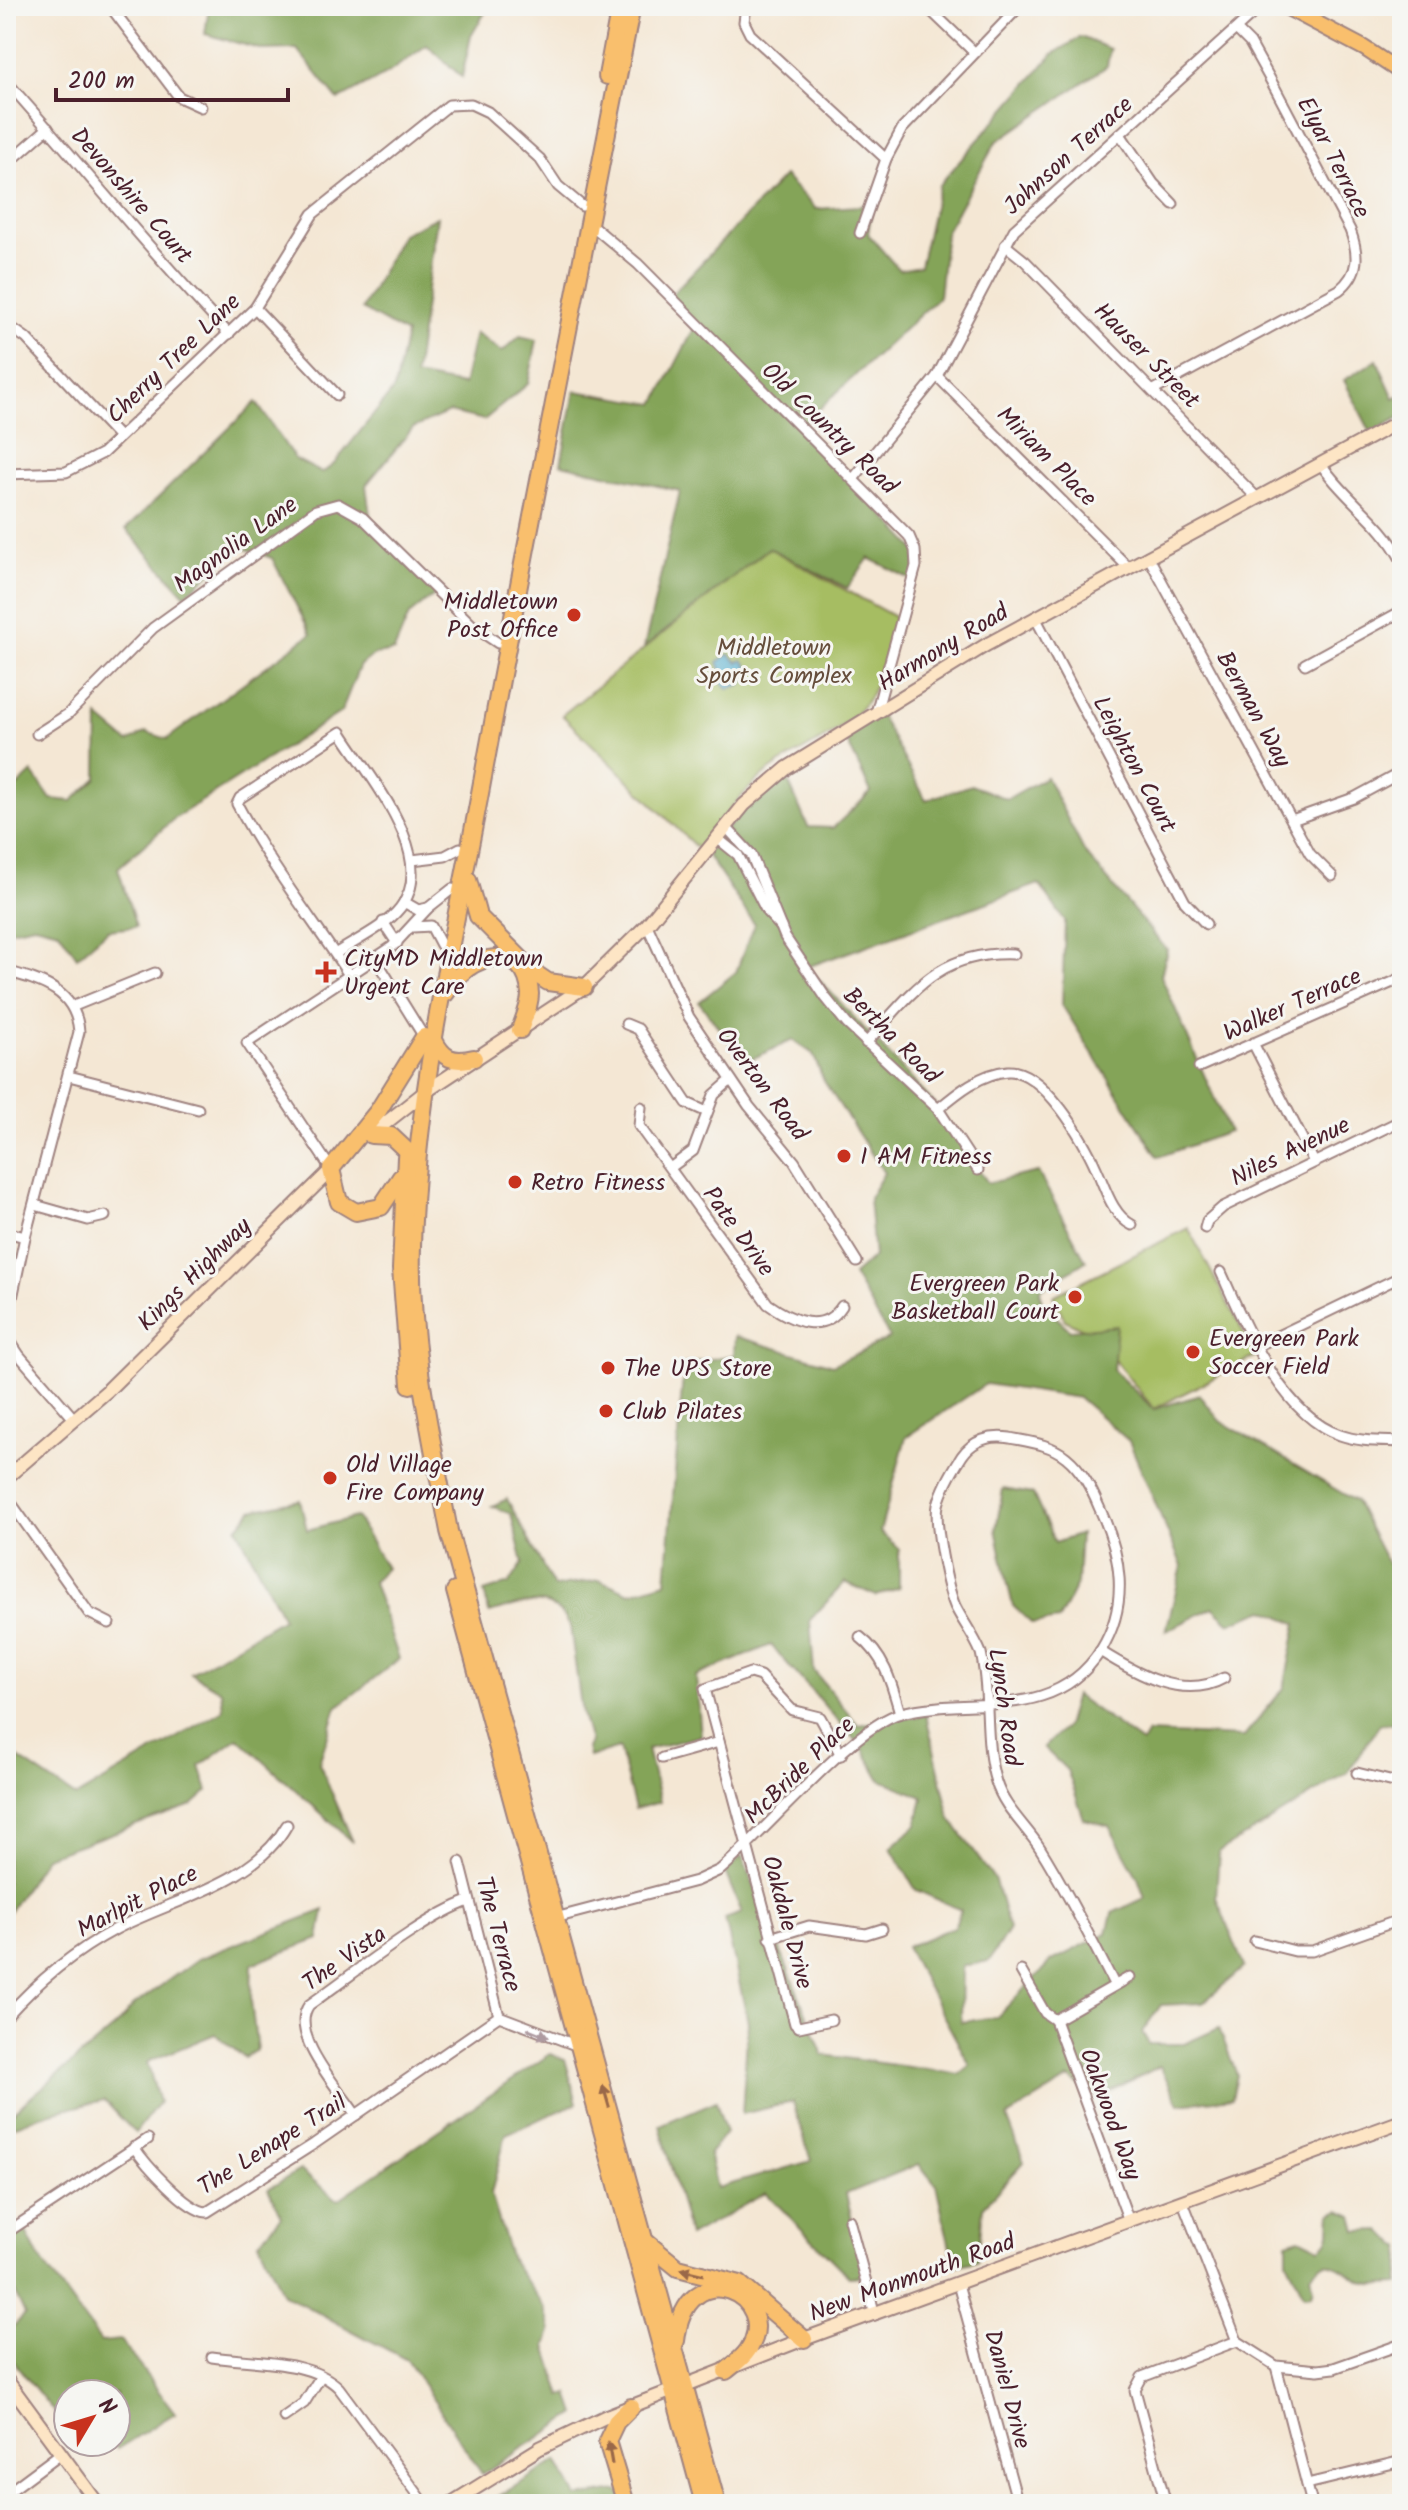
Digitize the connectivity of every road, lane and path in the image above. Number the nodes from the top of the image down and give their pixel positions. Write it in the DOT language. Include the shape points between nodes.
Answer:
graph roads {
  1 [pos="110,6"];
  2 [pos="620,6"];
  3 [pos="632,6"];
  4 [pos="746,6"];
  5 [pos="926,6"];
  6 [pos="1020,6"];
  7 [pos="1261,6"];
  8 [pos="1284,6"];
  9 [pos="1238,31"];
  10 [pos="974,52"];
  11 [pos="1402,73"];
  12 [pos="6,81"];
  13 [pos="201,107"];
  14 [pos="48,128"];
  15 [pos="1120,134"];
  16 [pos="886,159"];
  17 [pos="6,165"];
  18 [pos="1173,204"];
  19 [pos="582,206"];
  20 [pos="589,222"];
  21 [pos="860,233"];
  22 [pos="1005,245"];
  23 [pos="255,308"];
  24 [pos="6,324"];
  25 [pos="229,334"];
  26 [pos="937,376"];
  27 [pos="1154,390"];
  28 [pos="337,395"];
  29 [pos="1402,420"];
  30 [pos="119,437"];
  31 [pos="1321,464"];
  32 [pos="6,474"];
  33 [pos="854,478"];
  34 [pos="1257,498"];
  35 [pos="1148,556"];
  36 [pos="1402,561"];
  37 [pos="1128,567"];
  38 [pos="1402,611"];
  39 [pos="1035,617"];
  40 [pos="498,643"];
  41 [pos="1305,664"];
  42 [pos="876,713"];
  43 [pos="37,734"];
  44 [pos="1402,772"];
  45 [pos="1292,820"];
  46 [pos="726,827"];
  47 [pos="717,838"];
  48 [pos="464,855"];
  49 [pos="412,860"];
  50 [pos="1332,876"];
  51 [pos="452,889"];
  52 [pos="404,902"];
  53 [pos="428,908"];
  54 [pos="383,922"];
  55 [pos="1206,924"];
  56 [pos="647,925"];
  57 [pos="413,927"];
  58 [pos="781,927"];
  59 [pos="397,943"];
  60 [pos="441,945"];
  61 [pos="335,954"];
  62 [pos="1014,954"];
  63 [pos="375,958"];
  64 [pos="6,971"];
  65 [pos="155,973"];
  66 [pos="349,975"];
  67 [pos="1402,978"];
  68 [pos="584,987"];
  69 [pos="442,1001"];
  70 [pos="74,1006"];
  71 [pos="626,1024"];
  72 [pos="520,1030"];
  73 [pos="429,1038"];
  74 [pos="866,1043"];
  75 [pos="1253,1043"];
  76 [pos="474,1058"];
  77 [pos="1199,1067"];
  78 [pos="69,1076"];
  79 [pos="731,1080"];
  80 [pos="419,1096"];
  81 [pos="641,1107"];
  82 [pos="198,1109"];
  83 [pos="938,1109"];
  84 [pos="707,1112"];
  85 [pos="1402,1120"];
  86 [pos="371,1135"];
  87 [pos="407,1151"];
  88 [pos="1314,1162"];
  89 [pos="670,1168"];
  90 [pos="331,1169"];
  91 [pos="405,1170"];
  92 [pos="978,1170"];
  93 [pos="35,1205"];
  94 [pos="105,1216"];
  95 [pos="1132,1225"];
  96 [pos="1205,1228"];
  97 [pos="6,1232"];
  98 [pos="25,1237"];
  99 [pos="857,1262"];
  100 [pos="1221,1272"];
  101 [pos="1402,1276"];
  102 [pos="842,1306"];
  103 [pos="6,1327"];
  104 [pos="6,1335"];
  105 [pos="1257,1346"];
  106 [pos="75,1420"];
  107 [pos="1402,1442"];
  108 [pos="6,1478"];
  109 [pos="6,1496"];
  110 [pos="109,1623"];
  111 [pos="860,1637"];
  112 [pos="1100,1651"];
  113 [pos="1224,1678"];
  114 [pos="987,1705"];
  115 [pos="900,1713"];
  116 [pos="720,1745"];
  117 [pos="841,1755"];
  118 [pos="662,1758"];
  119 [pos="1357,1773"];
  120 [pos="1402,1784"];
  121 [pos="287,1825"];
  122 [pos="747,1847"];
  123 [pos="460,1862"];
  124 [pos="469,1901"];
  125 [pos="555,1918"];
  126 [pos="1402,1919"];
  127 [pos="882,1929"];
  128 [pos="770,1938"];
  129 [pos="1255,1941"];
  130 [pos="1021,1971"];
  131 [pos="1130,1977"];
  132 [pos="1114,1984"];
  133 [pos="499,2016"];
  134 [pos="6,2017"];
  135 [pos="831,2020"];
  136 [pos="1055,2020"];
  137 [pos="578,2046"];
  138 [pos="356,2115"];
  139 [pos="1402,2121"];
  140 [pos="148,2139"];
  141 [pos="134,2147"];
  142 [pos="1183,2202"];
  143 [pos="849,2220"];
  144 [pos="1129,2221"];
  145 [pos="6,2233"];
  146 [pos="644,2240"];
  147 [pos="958,2284"];
  148 [pos="875,2315"];
  149 [pos="804,2339"];
  150 [pos="1237,2341"];
  151 [pos="1402,2344"];
  152 [pos="675,2350"];
  153 [pos="212,2357"];
  154 [pos="1276,2366"];
  155 [pos="726,2371"];
  156 [pos="321,2376"];
  157 [pos="6,2379"];
  158 [pos="678,2390"];
  159 [pos="631,2407"];
  160 [pos="284,2417"];
  161 [pos="52,2441"];
  162 [pos="54,2458"];
  163 [pos="65,2458"];
  164 [pos="1402,2461"];
  165 [pos="695,2471"];
  166 [pos="1307,2484"];
  167 [pos="6,2494"];
  168 [pos="98,2504"];
  169 [pos="425,2504"];
  170 [pos="450,2504"];
  171 [pos="626,2504"];
  172 [pos="690,2504"];
  173 [pos="704,2504"];
  174 [pos="717,2504"];
  175 [pos="1018,2504"];
  176 [pos="1166,2504"];
  177 [pos="1312,2504"];
  1 -- 13 [label="street" via="179,97"];
  2 -- 19 [label="highway"];
  3 -- 20 [label="highway"];
  4 -- 16 [label="street" via="744,22 750,34"];
  5 -- 10 [label="street"];
  6 -- 10 [label="street"];
  7 -- 9 [label="street, Johnson Terrace"];
  8 -- 11 [label="main road"];
  9 -- 15 [label="street, Johnson Terrace"];
  9 -- 27 [label="street, Elyar Terrace" via="1250,43 1350,230 1356,270 1339,290"];
  10 -- 16 [label="street" via="909,121"];
  12 -- 14 [label="street, Devonshire Court"];
  14 -- 17 [label="street"];
  14 -- 25 [label="street, Devonshire Court" via="146,247"];
  15 -- 18 [label="street"];
  15 -- 22 [label="street, Johnson Terrace" via="1022,221"];
  16 -- 21 [label="street"];
  19 -- 23 [label="street, Cherry Tree Lane" via="488,112 471,104 449,105 313,214"];
  19 -- 40 [label="highway"];
  20 -- 33 [label="street, Old Country Road"];
  20 -- 48 [label="highway"];
  22 -- 26 [label="street, Johnson Terrace"];
  22 -- 27 [label="street, Hauser Street"];
  23 -- 25 [label="street, Cherry Tree Lane"];
  23 -- 28 [label="street"];
  24 -- 30 [label="street" via="26,338"];
  25 -- 30 [label="street, Cherry Tree Lane"];
  26 -- 33 [label="street, Johnson Terrace"];
  26 -- 37 [label="street, Miriam Place"];
  27 -- 34 [label="street, Hauser Street"];
  29 -- 31 [label="street, Harmony Road"];
  30 -- 32 [label="street, Cherry Tree Lane" via="93,460 66,472"];
  31 -- 34 [label="street, Harmony Road"];
  31 -- 36 [label="street" via="1381,527"];
  33 -- 42 [label="street, Old Country Road" via="907,533 916,558"];
  34 -- 35 [label="street, Harmony Road"];
  35 -- 37 [label="street, Harmony Road"];
  35 -- 45 [label="street, Berman Way"];
  37 -- 39 [label="street, Harmony Road"];
  38 -- 41 [label="street"];
  39 -- 42 [label="street, Harmony Road"];
  39 -- 55 [label="street, Leighton Court" via="1185,902"];
  40 -- 43 [label="street, Magnolia Lane" via="474,627 370,524 345,506 332,504 316,510 171,614 68,714"];
  40 -- 48 [label="highway"];
  42 -- 46 [label="street, Harmony Road" via="769,781"];
  44 -- 45 [label="street" via="1354,798"];
  45 -- 50 [label="street, Berman Way" via="1313,859"];
  46 -- 47 [label="street, Harmony Road"];
  46 -- 58 [label="street, Bertha Road" via="751,854"];
  47 -- 56 [label="street, Harmony Road"];
  47 -- 58 [label="street, Bertha Road" via="738,855 767,912"];
  48 -- 49 [label="street"];
  48 -- 51 [label="highway"];
  48 -- 68 [label="highway" via="471,900 484,923 541,978"];
  48 -- 69 [label="highway"];
  49 -- 52 [label="street"];
  49 -- 61 [label="street" via="406,835 341,732 239,799 238,806"];
  51 -- 53 [label="street"];
  51 -- 60 [label="highway"];
  52 -- 53 [label="street" via="418,910"];
  52 -- 54 [label="street"];
  53 -- 57 [label="street"];
  54 -- 59 [label="street"];
  54 -- 61 [label="street"];
  56 -- 68 [label="street, Harmony Road"];
  56 -- 79 [label="street, Overton Road" via="689,1017"];
  57 -- 59 [label="street"];
  57 -- 60 [label="street" via="431,926"];
  58 -- 74 [label="street, Bertha Road" via="826,998"];
  59 -- 63 [label="street"];
  60 -- 73 [label="highway"];
  61 -- 66 [label="street"];
  62 -- 74 [label="street" via="978,954 946,965"];
  63 -- 66 [label="street"];
  63 -- 73 [label="street"];
  64 -- 70 [label="street" via="46,983"];
  65 -- 70 [label="street"];
  66 -- 90 [label="street" via="247,1043"];
  67 -- 75 [label="street, Walker Terrace"];
  68 -- 72 [label="street, Harmony Road"];
  69 -- 72 [label="highway" via="471,963 491,957 507,961 521,971 530,993"];
  69 -- 73 [label="highway"];
  70 -- 78 [label="street" via="79,1032"];
  71 -- 84 [label="street" via="638,1029 687,1103"];
  72 -- 76 [label="street, Harmony Road"];
  73 -- 76 [label="highway" via="450,1060"];
  73 -- 80 [label="highway"];
  73 -- 90 [label="highway"];
  74 -- 83 [label="street, Bertha Road"];
  75 -- 77 [label="street, Walker Terrace"];
  75 -- 88 [label="street"];
  76 -- 80 [label="street, Harmony Road"];
  78 -- 82 [label="street"];
  78 -- 93 [label="street"];
  79 -- 84 [label="street"];
  79 -- 99 [label="street, Overton Road" via="794,1161"];
  80 -- 86 [label="street, Kings Highway"];
  80 -- 87 [label="highway"];
  80 -- 125 [label="highway" via="412,1249 425,1420 449,1531"];
  81 -- 89 [label="street, Pate Drive" via="639,1126"];
  83 -- 92 [label="street, Bertha Road"];
  83 -- 95 [label="street" via="978,1081 1003,1072 1024,1075 1061,1107 1113,1205"];
  84 -- 89 [label="street" via="693,1151"];
  85 -- 88 [label="street, Niles Avenue"];
  86 -- 87 [label="highway" via="391,1136"];
  86 -- 90 [label="street, Kings Highway"];
  87 -- 91 [label="highway"];
  88 -- 96 [label="street, Niles Avenue" via="1223,1207"];
  89 -- 102 [label="street, Pate Drive" via="768,1304 783,1315 814,1323 826,1322"];
  90 -- 91 [label="highway" via="339,1202 364,1213 388,1200"];
  90 -- 106 [label="street, Kings Highway"];
  91 -- 137 [label="highway" via="402,1300 421,1455"];
  93 -- 94 [label="street" via="88,1220"];
  93 -- 98 [label="street"];
  97 -- 98 [label="street"];
  98 -- 103 [label="street"];
  100 -- 105 [label="street"];
  101 -- 105 [label="street"];
  104 -- 106 [label="street"];
  105 -- 107 [label="street" via="1296,1405 1321,1426 1349,1438"];
  106 -- 108 [label="street, Kings Highway"];
  109 -- 110 [label="street" via="89,1613"];
  111 -- 115 [label="street" via="886,1670"];
  112 -- 113 [label="street" via="1171,1684 1199,1687"];
  112 -- 114 [label="street, McBride Place" via="1049,1693"];
  112 -- 114 [label="street, Lynch Road" via="1119,1601 1120,1563 1086,1480 1066,1457 1044,1445 1003,1437 979,1441 961,1457 937,1512 952,1598 981,1653"];
  114 -- 115 [label="street, McBride Place"];
  114 -- 132 [label="street, Lynch Road" via="1000,1791 1041,1849"];
  115 -- 117 [label="street, McBride Place" via="873,1727"];
  116 -- 117 [label="street, Oakdale Drive" via="705,1689 750,1673 760,1676 792,1710 820,1717"];
  116 -- 118 [label="street"];
  116 -- 122 [label="street, Oakdale Drive"];
  117 -- 122 [label="street, McBride Place"];
  119 -- 120 [label="street"];
  121 -- 134 [label="street, Marlpit Place" via="273,1848 245,1868 118,1928 65,1961"];
  122 -- 125 [label="street, McBride Place" via="698,1881"];
  122 -- 128 [label="street, Oakdale Drive"];
  123 -- 124 [label="street, The Terrace"];
  124 -- 133 [label="street, The Terrace"];
  124 -- 138 [label="street, The Vista" via="400,1943 303,2014 304,2036"];
  146 -- 125 [label="highway, one-way"];
  126 -- 129 [label="street" via="1312,1951"];
  127 -- 128 [label="street" via="866,1934 809,1926"];
  128 -- 135 [label="street, Oakdale Drive" via="795,2024"];
  130 -- 136 [label="street, Oakwood Way" via="1045,2013"];
  131 -- 132 [label="street"];
  132 -- 136 [label="street"];
  133 -- 137 [label="street, one-way"];
  133 -- 138 [label="street, The Lenape Trail"];
  136 -- 144 [label="street, Oakwood Way"];
  137 -- 158 [label="highway"];
  138 -- 141 [label="street, The Lenape Trail" via="207,2212 195,2209 143,2162"];
  139 -- 142 [label="street, New Monmouth Road"];
  140 -- 141 [label="street"];
  141 -- 145 [label="street"];
  142 -- 144 [label="street, New Monmouth Road"];
  142 -- 150 [label="street"];
  143 -- 148 [label="street"];
  144 -- 147 [label="street, New Monmouth Road"];
  149 -- 146 [label="highway, one-way" via="740,2284 678,2268"];
  146 -- 152 [label="highway"];
  147 -- 148 [label="street, New Monmouth Road"];
  147 -- 175 [label="street, Daniel Drive"];
  148 -- 149 [label="street, New Monmouth Road"];
  149 -- 155 [label="street, New Monmouth Road"];
  150 -- 154 [label="street"];
  150 -- 176 [label="street" via="1137,2382"];
  151 -- 154 [label="street" via="1334,2368"];
  152 -- 155 [label="highway" via="678,2319 690,2299 704,2290 729,2290 747,2302 757,2326 748,2352"];
  152 -- 158 [label="highway"];
  153 -- 156 [label="street"];
  154 -- 166 [label="street"];
  155 -- 158 [label="street, New Monmouth Road"];
  156 -- 160 [label="street" via="304,2403"];
  156 -- 169 [label="street" via="339,2388"];
  157 -- 161 [label="street"];
  158 -- 159 [label="street, New Monmouth Road"];
  158 -- 165 [label="highway"];
  158 -- 174 [label="highway"];
  159 -- 170 [label="street, New Monmouth Road" via="567,2434"];
  171 -- 159 [label="highway, one-way" via="607,2441"];
  162 -- 167 [label="street"];
  163 -- 168 [label="street"];
  164 -- 166 [label="street"];
  165 -- 172 [label="highway"];
  165 -- 173 [label="highway"];
  166 -- 177 [label="street"];
}
